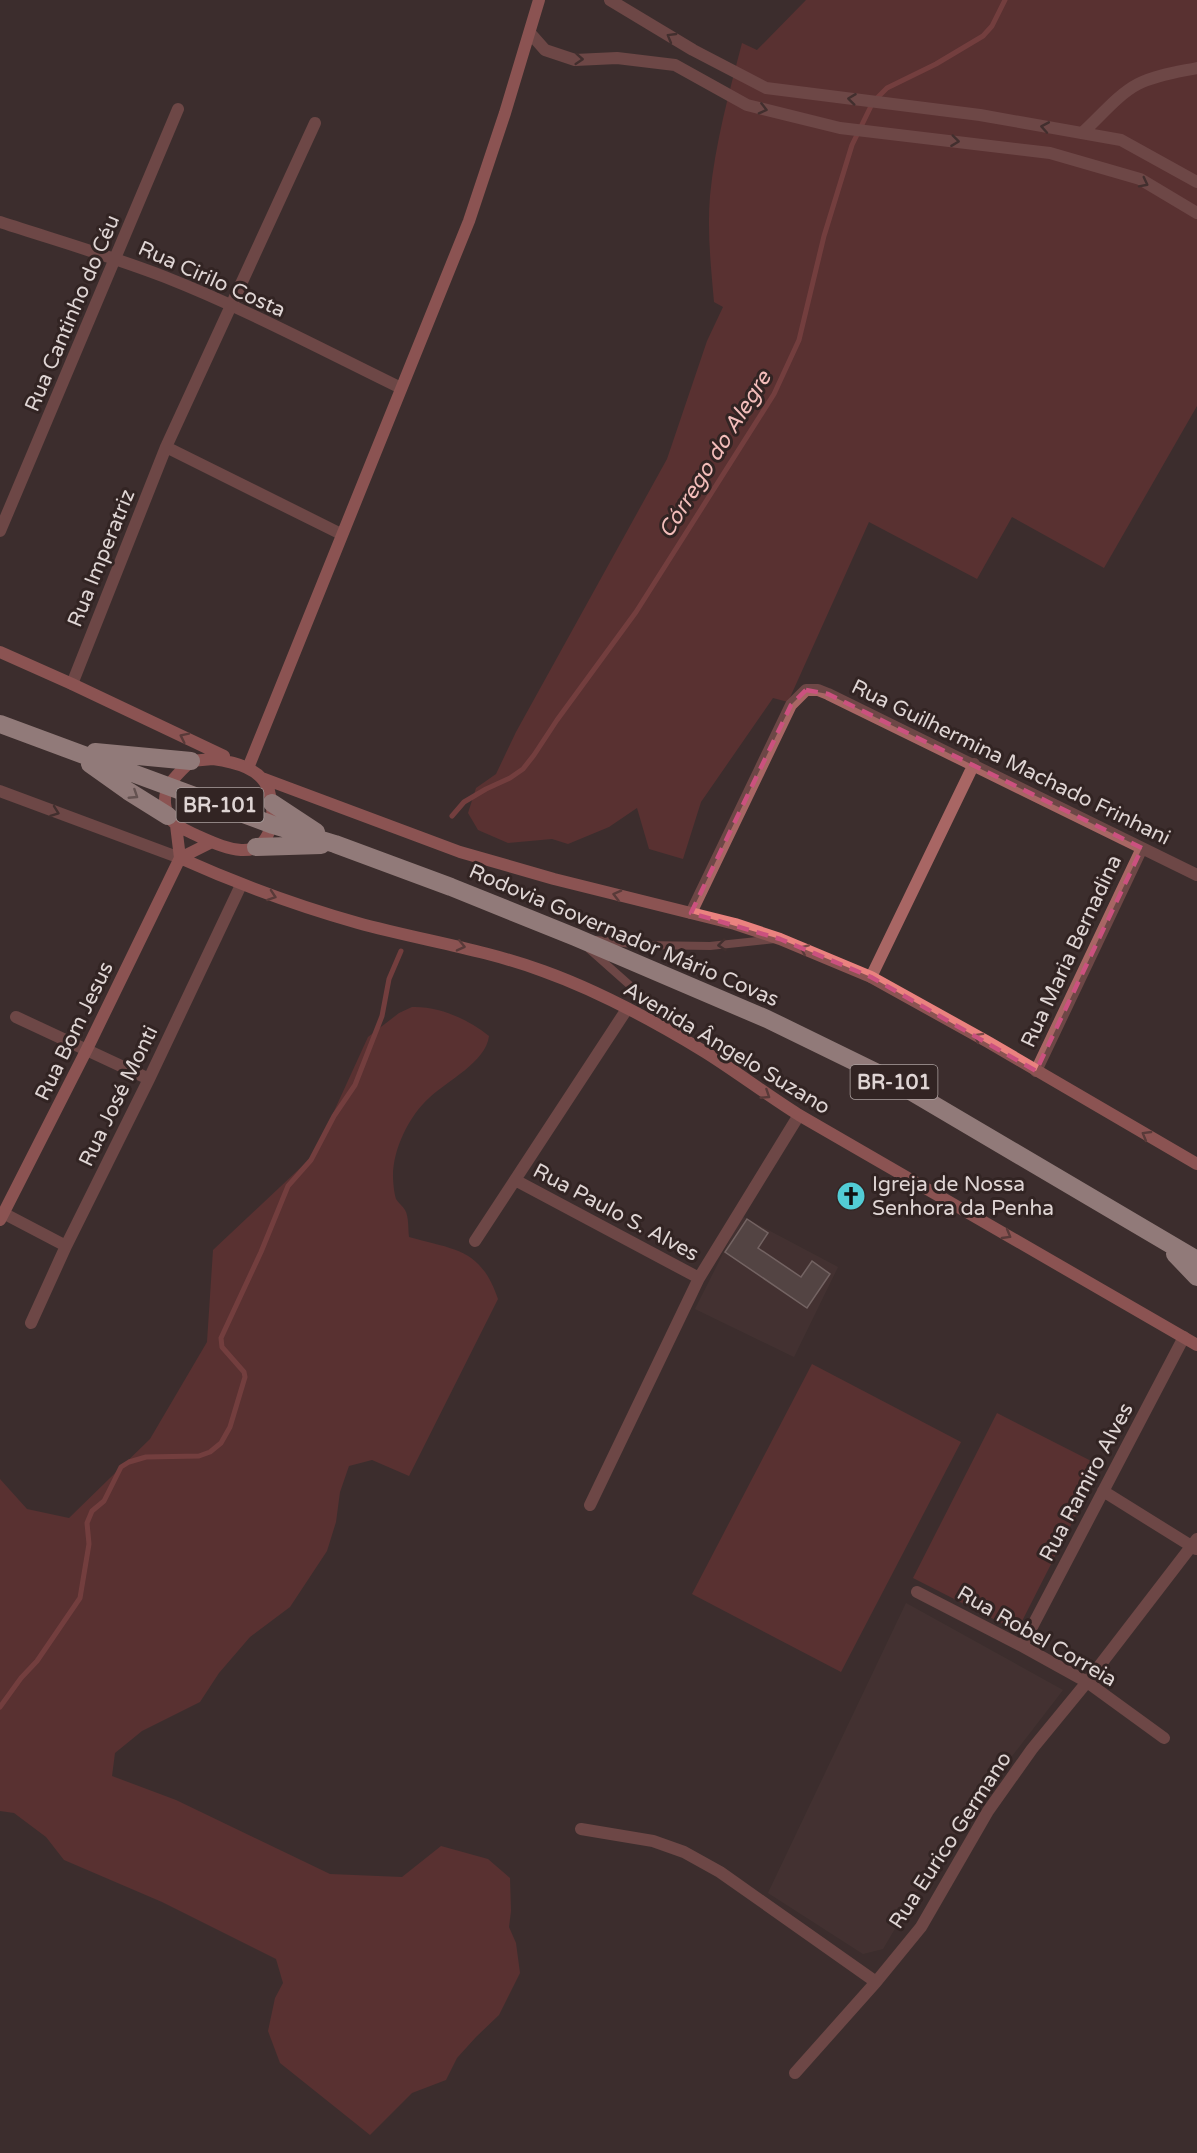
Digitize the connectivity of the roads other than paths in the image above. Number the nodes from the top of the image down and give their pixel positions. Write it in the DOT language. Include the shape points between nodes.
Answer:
graph roads {
  1 [pos="540,0"];
  2 [pos="610,0"];
  3 [pos="530,33"];
  4 [pos="1197,68"];
  5 [pos="178,109"];
  6 [pos="315,123"];
  7 [pos="1082,133"];
  8 [pos="1197,182"];
  9 [pos="1197,213"];
  10 [pos="0,222"];
  11 [pos="116,259"];
  12 [pos="232,306"];
  13 [pos="401,388"];
  14 [pos="166,447"];
  15 [pos="0,531"];
  16 [pos="341,534"];
  17 [pos="0,652"];
  18 [pos="72,684"];
  19 [pos="0,724"];
  20 [pos="69,749"];
  21 [pos="191,761"];
  22 [pos="974,764"];
  23 [pos="242,765"];
  24 [pos="262,778"];
  25 [pos="168,786"];
  26 [pos="0,791"];
  27 [pos="272,803"];
  28 [pos="172,820"];
  29 [pos="273,825"];
  30 [pos="212,842"];
  31 [pos="335,844"];
  32 [pos="256,847"];
  33 [pos="1142,848"];
  34 [pos="180,858"];
  35 [pos="1197,875"];
  36 [pos="241,885"];
  37 [pos="691,913"];
  38 [pos="575,937"];
  39 [pos="780,939"];
  40 [pos="871,977"];
  41 [pos="627,1009"];
  42 [pos="16,1017"];
  43 [pos="87,1049"];
  44 [pos="705,1052"];
  45 [pos="1036,1071"];
  46 [pos="148,1079"];
  47 [pos="799,1115"];
  48 [pos="1197,1164"];
  49 [pos="515,1180"];
  50 [pos="2,1217"];
  51 [pos="1161,1239"];
  52 [pos="475,1241"];
  53 [pos="66,1246"];
  54 [pos="1197,1260"];
  55 [pos="1197,1277"];
  56 [pos="699,1278"];
  57 [pos="31,1323"];
  58 [pos="1184,1337"];
  59 [pos="1197,1345"];
  60 [pos="1103,1491"];
  61 [pos="590,1505"];
  62 [pos="1195,1545"];
  63 [pos="918,1592"];
  64 [pos="1022,1646"];
  65 [pos="1087,1682"];
  66 [pos="1164,1738"];
  67 [pos="581,1829"];
  68 [pos="876,1982"];
  69 [pos="795,2073"];
  1 -- 3 [label="main road"];
  7 -- 2 [label="street, one-way" via="980,115 766,88"];
  3 -- 9 [label="street, one-way" via="545,50 575,60 617,58 675,65 747,105 840,128 1050,153 1140,179"];
  3 -- 13 [label="main road" via="469,221"];
  4 -- 7 [label="street" via="1140,83"];
  5 -- 11 [label="street, Rua Cantinho do Céu"];
  6 -- 12 [label="street, Rua Imperatriz"];
  7 -- 8 [label="street" via="1120,140"];
  10 -- 11 [label="street, Rua Cirilo Costa"];
  11 -- 12 [label="street, Rua Cirilo Costa"];
  11 -- 15 [label="street, Rua Cantinho do Céu"];
  12 -- 13 [label="street, Rua Cirilo Costa"];
  12 -- 14 [label="street, Rua Imperatriz"];
  13 -- 16 [label="main road"];
  14 -- 16 [label="street"];
  14 -- 18 [label="street, Rua Imperatriz"];
  16 -- 23 [label="main road"];
  17 -- 18 [label="main road"];
  23 -- 18 [label="main road, one-way"];
  19 -- 20 [label="highway, Rodovia Governador Mário Covas / BR-101"];
  20 -- 21 [label="highway"];
  20 -- 25 [label="highway, Rodovia Governador Mário Covas / BR-101"];
  20 -- 28 [label="highway, one-way"];
  21 -- 23 [label="main road" via="213,759"];
  21 -- 25 [label="main road"];
  22 -- 33 [label="street, Rua Guilhermina Machado Frinhani"];
  22 -- 37 [label="street, Rua Guilhermina Machado Frinhani" via="828,694 806,690 791,705"];
  22 -- 40 [label="street"];
  23 -- 24 [label="main road"];
  24 -- 27 [label="main road"];
  37 -- 24 [label="main road, one-way" via="460,852"];
  25 -- 28 [label="main road" via="165,802"];
  25 -- 29 [label="highway, Rodovia Governador Mário Covas / BR-101"];
  26 -- 34 [label="street, Avenida Ângelo Suzano, one-way"];
  27 -- 29 [label="main road"];
  27 -- 31 [label="highway"];
  28 -- 30 [label="main road"];
  28 -- 34 [label="main road"];
  29 -- 31 [label="highway, Rodovia Governador Mário Covas / BR-101"];
  29 -- 32 [label="main road"];
  30 -- 32 [label="main road" via="244,850"];
  30 -- 34 [label="main road"];
  31 -- 32 [label="highway"];
  31 -- 38 [label="highway, Rodovia Governador Mário Covas / BR-101"];
  33 -- 35 [label="street, Rua Guilhermina Machado Frinhani"];
  33 -- 45 [label="street, Rua Maria Bernadina"];
  34 -- 36 [label="main road, Avenida Ângelo Suzano"];
  34 -- 43 [label="main road, Rua Bom Jesus"];
  36 -- 41 [label="main road, Avenida Ângelo Suzano, one-way" via="360,923 469,948 542,970"];
  36 -- 46 [label="street, Rua José Monti"];
  37 -- 39 [label="main road"];
  39 -- 38 [label="lane, one-way" via="711,946"];
  38 -- 44 [label="lane"];
  38 -- 51 [label="highway, Rodovia Governador Mário Covas / BR-101" via="767,1019 890,1079"];
  40 -- 39 [label="main road, one-way"];
  45 -- 40 [label="main road, one-way"];
  41 -- 44 [label="main road, Avenida Ângelo Suzano"];
  41 -- 49 [label="street"];
  42 -- 43 [label="street"];
  43 -- 46 [label="street"];
  43 -- 50 [label="main road, Rua Bom Jesus"];
  44 -- 47 [label="main road, Avenida Ângelo Suzano, one-way"];
  48 -- 45 [label="main road, one-way"];
  46 -- 53 [label="street, Rua José Monti"];
  47 -- 56 [label="street"];
  47 -- 58 [label="main road, Avenida Ângelo Suzano, one-way"];
  49 -- 52 [label="street"];
  49 -- 56 [label="street, Rua Paulo S. Alves"];
  50 -- 53 [label="street"];
  51 -- 54 [label="highway, Rodovia Governador Mário Covas / BR-101"];
  51 -- 55 [label="highway"];
  53 -- 57 [label="street, Rua José Monti"];
  56 -- 61 [label="street"];
  58 -- 59 [label="main road, Avenida Ângelo Suzano"];
  58 -- 60 [label="street, Rua Ramiro Alves"];
  60 -- 62 [label="street"];
  60 -- 64 [label="street, Rua Ramiro Alves"];
  62 -- 65 [label="street, Rua Eurico Germano"];
  63 -- 64 [label="street, Rua Robel Correia"];
  64 -- 65 [label="street, Rua Robel Correia"];
  65 -- 66 [label="street, Rua Robel Correia"];
  65 -- 68 [label="street, Rua Eurico Germano" via="988,1811 921,1927"];
  67 -- 68 [label="street" via="653,1841 684,1852 720,1872"];
  68 -- 69 [label="street, Rua Eurico Germano"];
}
